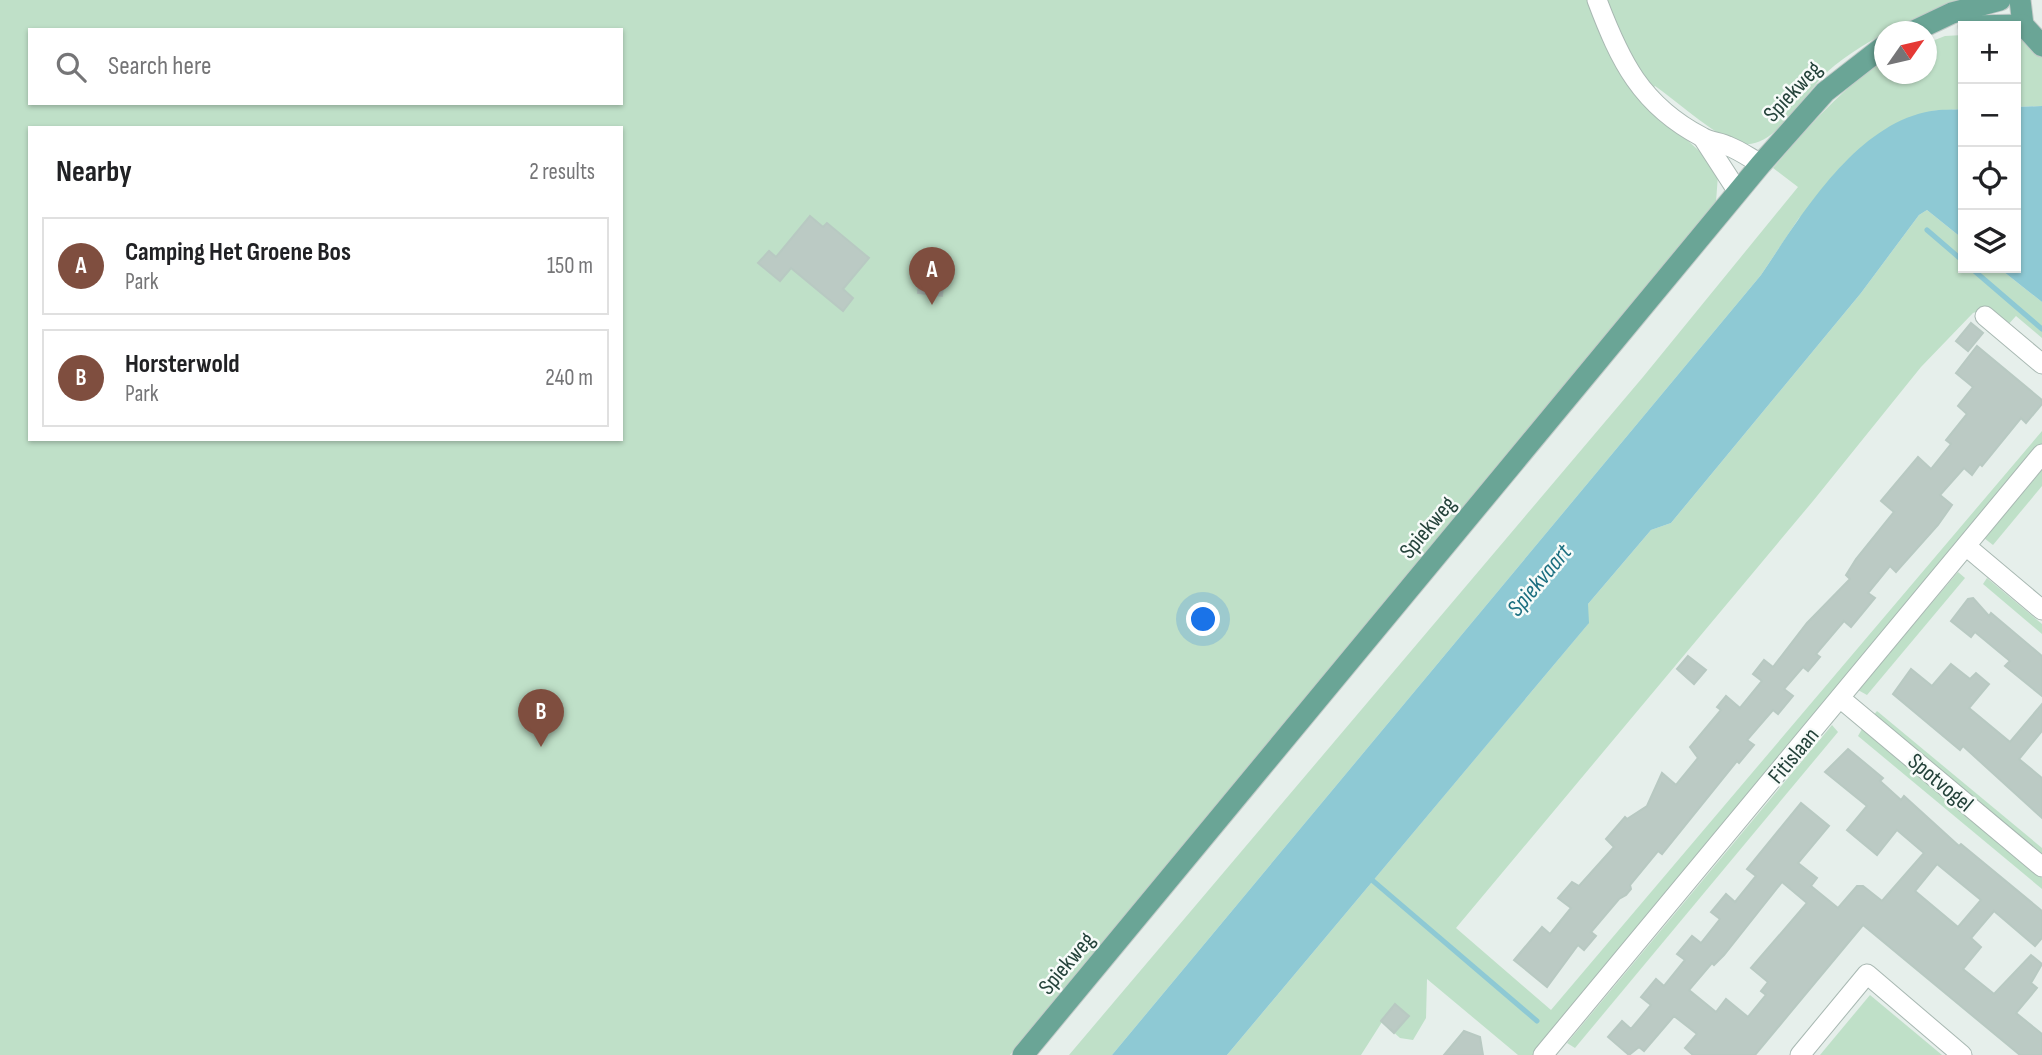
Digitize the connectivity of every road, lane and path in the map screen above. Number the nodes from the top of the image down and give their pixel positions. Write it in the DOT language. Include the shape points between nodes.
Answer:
graph roads {
  1 [pos="1597,0"];
  2 [pos="2000,0"];
  3 [pos="2020,0"];
  4 [pos="1935,21"];
  5 [pos="2023,25"];
  6 [pos="1958,26"];
  7 [pos="1937,28"];
  8 [pos="2042,46"];
  9 [pos="1874,54"];
  10 [pos="1703,138"];
  11 [pos="1761,164"];
  12 [pos="1738,192"];
  13 [pos="1985,316"];
  14 [pos="2042,364"];
  15 [pos="2042,454"];
  16 [pos="1966,546"];
  17 [pos="2042,610"];
  18 [pos="1840,698"];
  19 [pos="2042,867"];
  20 [pos="1023,1055"];
  21 [pos="1544,1055"];
  22 [pos="1800,1055"];
  23 [pos="1962,1055"];
  1 -- 10 [label="street" via="1613,45 1632,79 1654,103"];
  2 -- 4 [label="main road"];
  3 -- 5 [label="main road"];
  5 -- 8 [label="main road"];
  6 -- 7 [label="main road"];
  9 -- 11 [label="main road, Spiekweg" via="1825,92"];
  10 -- 11 [label="street"];
  10 -- 12 [label="street"];
  11 -- 12 [label="main road, Spiekweg"];
  12 -- 20 [label="main road, Spiekweg"];
  13 -- 14 [label="street"];
  15 -- 16 [label="street, Fitislaan"];
  16 -- 17 [label="street"];
  16 -- 18 [label="street, Fitislaan"];
  18 -- 19 [label="street, Spotvogel"];
  18 -- 21 [label="street, Fitislaan"];
  22 -- 23 [label="street" via="1867,974"];
}
